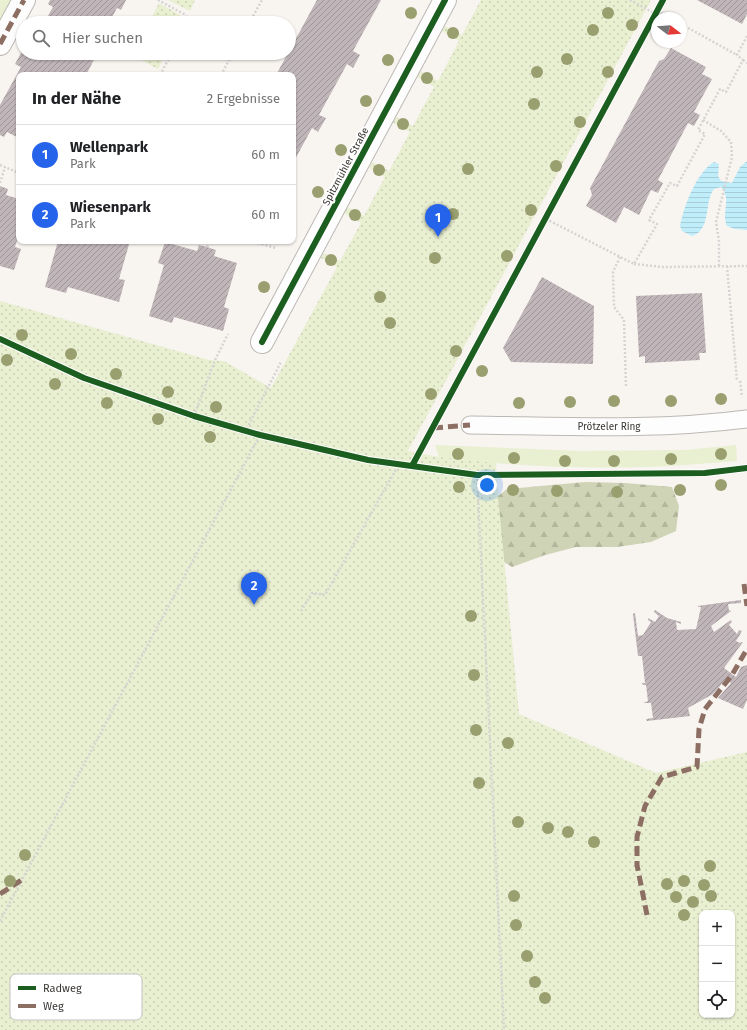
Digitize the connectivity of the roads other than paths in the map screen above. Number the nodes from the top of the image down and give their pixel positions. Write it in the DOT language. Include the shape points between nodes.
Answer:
graph roads {
  1 [pos="24,0"];
  2 [pos="445,0"];
  3 [pos="0,44"];
  4 [pos="262,342"];
  5 [pos="747,419"];
  6 [pos="470,425"];
  1 -- 3 [label="street"];
  2 -- 4 [label="street, Spitzmühler Straße"];
  5 -- 6 [label="lane, Prötzeler Ring" via="695,425 630,427"];
}
